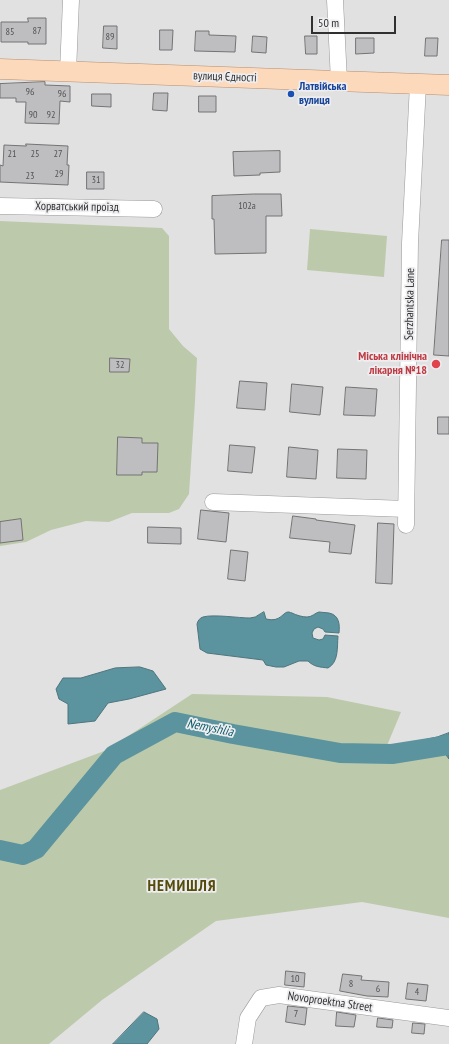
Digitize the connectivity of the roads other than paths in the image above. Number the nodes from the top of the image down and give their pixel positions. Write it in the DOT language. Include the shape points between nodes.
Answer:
graph roads {
  1 [pos="71,0"];
  2 [pos="335,0"];
  3 [pos="0,70"];
  4 [pos="68,72"];
  5 [pos="339,81"];
  6 [pos="418,84"];
  7 [pos="449,85"];
  8 [pos="0,206"];
  9 [pos="154,209"];
  10 [pos="213,502"];
  11 [pos="449,1018"];
  12 [pos="244,1044"];
  1 -- 4 [label="street"];
  2 -- 5 [label="street"];
  3 -- 4 [label="main road, вулиця Єдності"];
  4 -- 5 [label="main road, вулиця Єдності"];
  5 -- 6 [label="main road, вулиця Єдності"];
  6 -- 7 [label="main road, вулиця Єдності"];
  6 -- 10 [label="street, Serzhantska Lane" via="410,243 406,517"];
  8 -- 9 [label="street, Хорватський проїзд"];
  11 -- 12 [label="street, Novoproektna Street" via="279,995 261,998 248,1018"];
}
